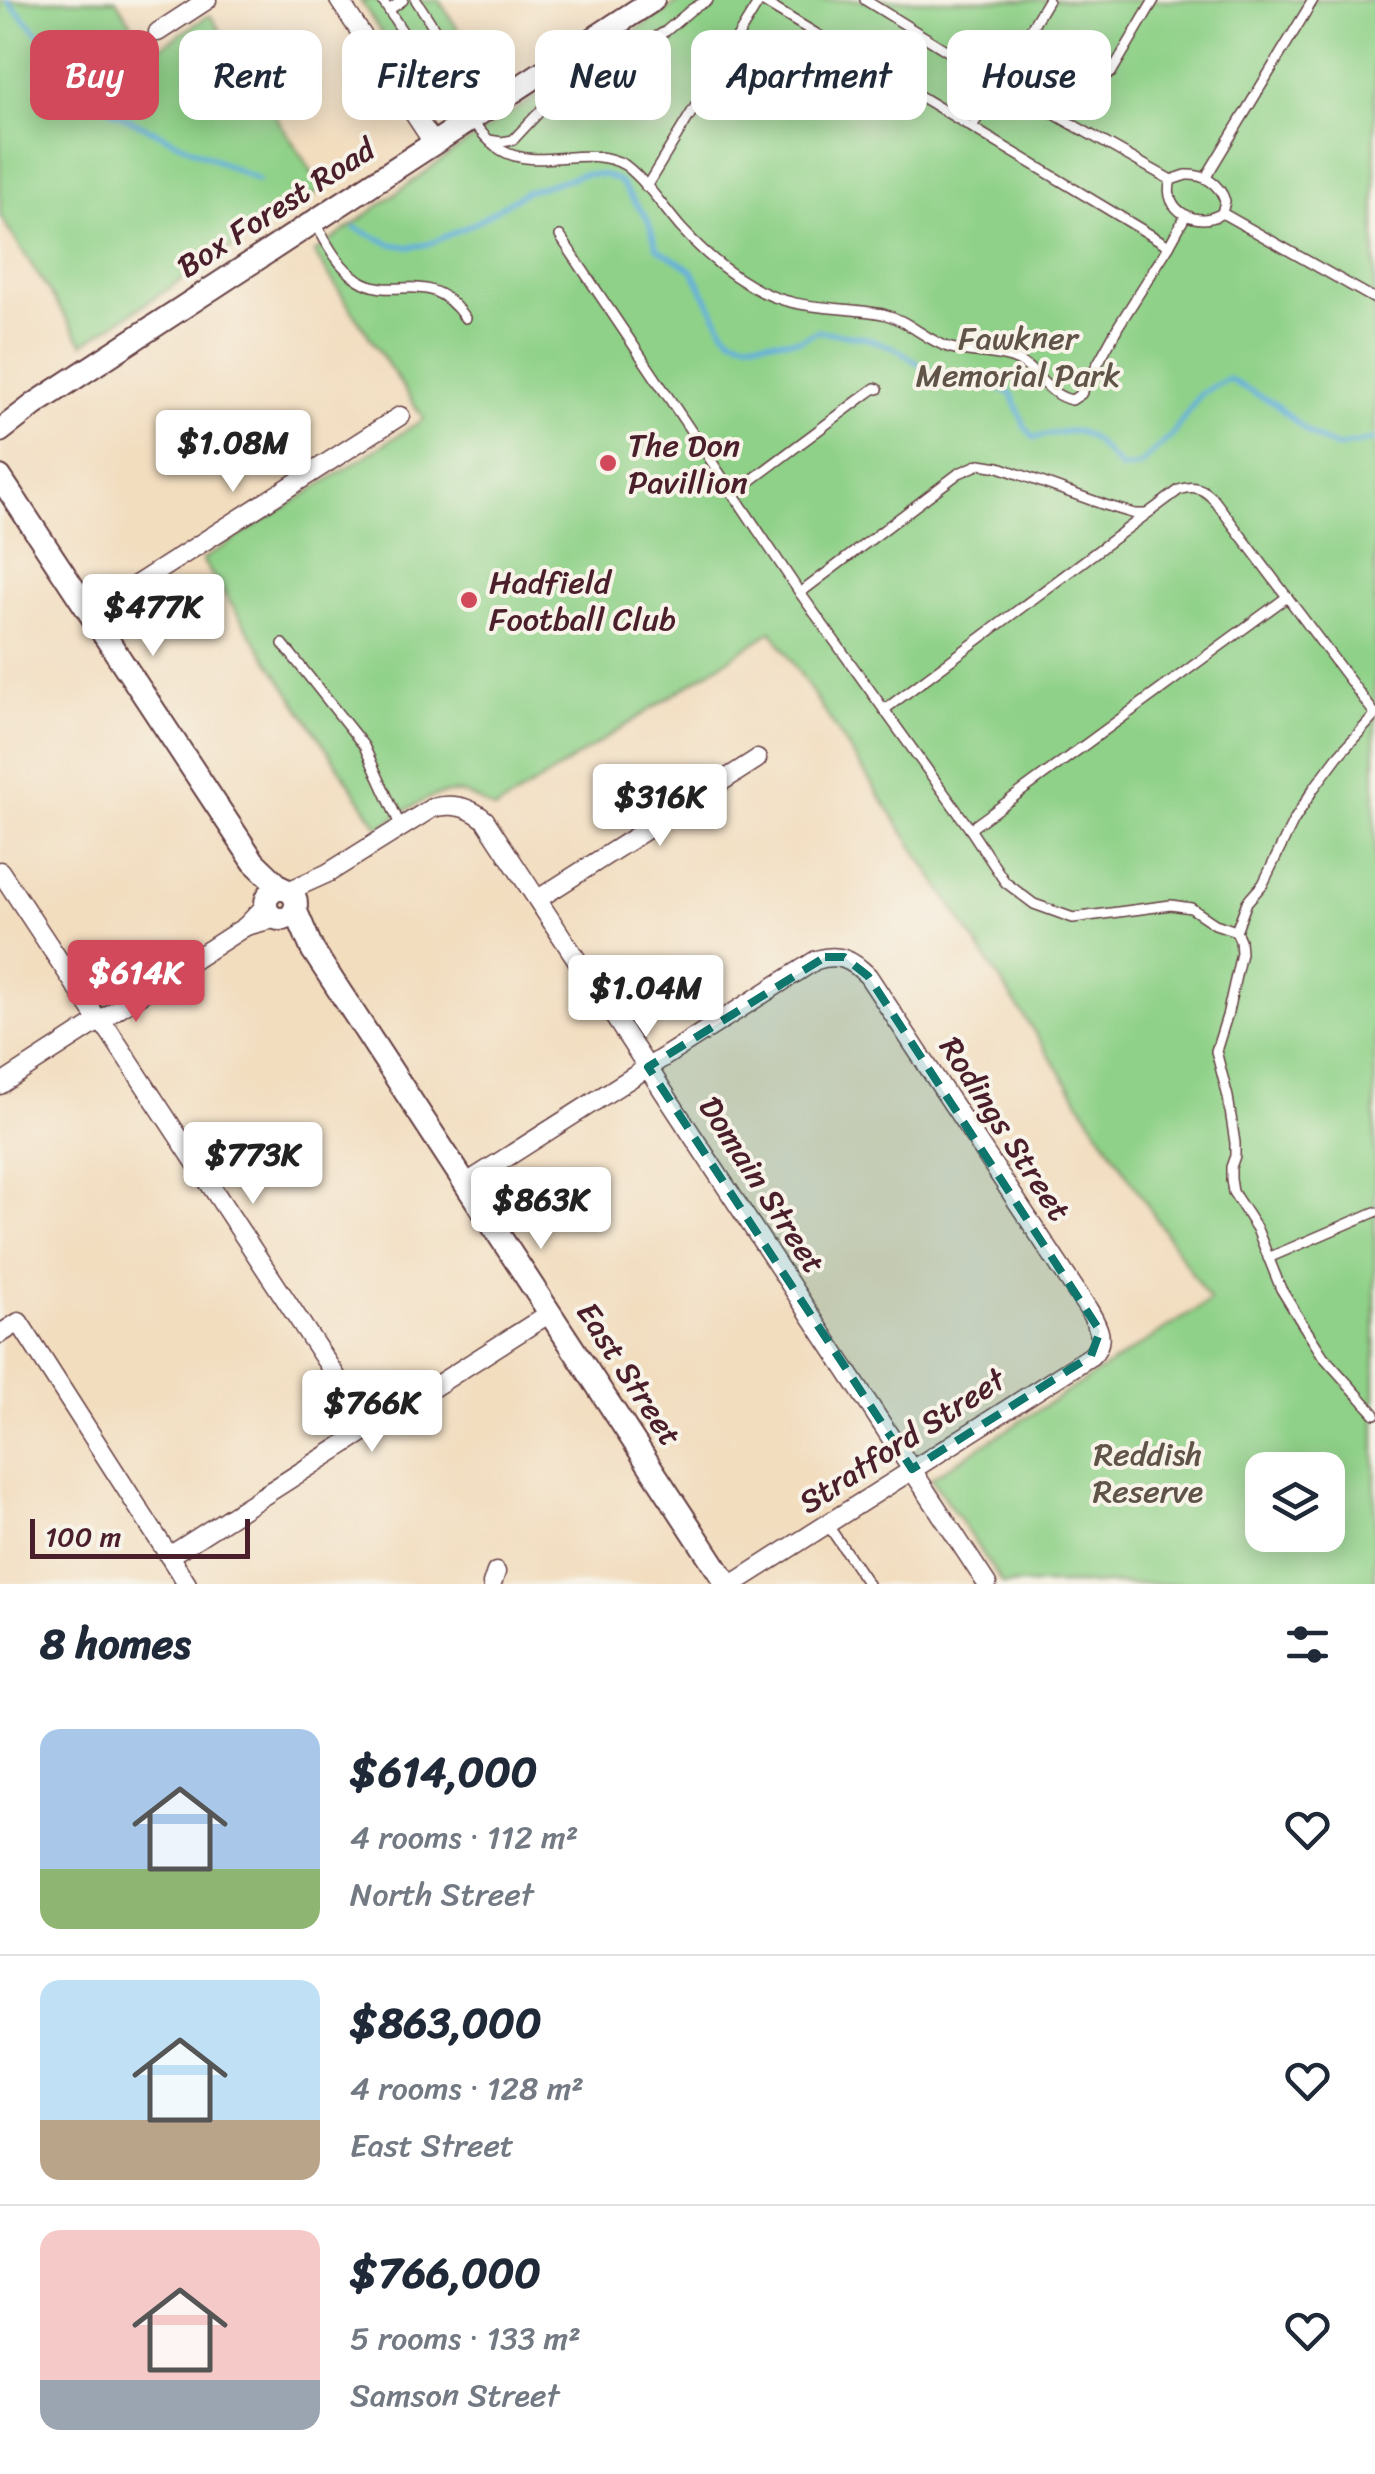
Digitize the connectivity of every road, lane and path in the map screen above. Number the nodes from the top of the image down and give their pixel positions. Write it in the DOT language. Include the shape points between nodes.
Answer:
graph roads {
  1 [pos="207,0"];
  2 [pos="339,0"];
  3 [pos="382,0"];
  4 [pos="403,0"];
  5 [pos="416,0"];
  6 [pos="653,0"];
  7 [pos="708,0"];
  8 [pos="760,0"];
  9 [pos="865,0"];
  10 [pos="1048,0"];
  11 [pos="1154,0"];
  12 [pos="1313,0"];
  13 [pos="388,10"];
  14 [pos="401,30"];
  15 [pos="434,30"];
  16 [pos="1030,30"];
  17 [pos="159,31"];
  18 [pos="947,51"];
  19 [pos="1111,73"];
  20 [pos="515,91"];
  21 [pos="471,120"];
  22 [pos="474,120"];
  23 [pos="976,120"];
  24 [pos="1065,120"];
  25 [pos="972,128"];
  26 [pos="488,140"];
  27 [pos="434,144"];
  28 [pos="1206,177"];
  29 [pos="1171,180"];
  30 [pos="646,187"];
  31 [pos="1222,212"];
  32 [pos="1186,215"];
  33 [pos="314,222"];
  34 [pos="560,236"];
  35 [pos="1169,246"];
  36 [pos="1375,299"];
  37 [pos="465,318"];
  38 [pos="878,389"];
  39 [pos="35,404"];
  40 [pos="0,416"];
  41 [pos="400,416"];
  42 [pos="0,431"];
  43 [pos="2,476"];
  44 [pos="733,494"];
  45 [pos="1148,513"];
  46 [pos="800,593"];
  47 [pos="1287,596"];
  48 [pos="92,613"];
  49 [pos="284,644"];
  50 [pos="884,710"];
  51 [pos="1372,717"];
  52 [pos="1375,733"];
  53 [pos="757,759"];
  54 [pos="401,827"];
  55 [pos="970,829"];
  56 [pos="0,871"];
  57 [pos="538,900"];
  58 [pos="282,904"];
  59 [pos="1236,931"];
  60 [pos="98,1020"];
  61 [pos="648,1067"];
  62 [pos="0,1085"];
  63 [pos="465,1184"];
  64 [pos="1375,1212"];
  65 [pos="1268,1258"];
  66 [pos="550,1314"];
  67 [pos="0,1334"];
  68 [pos="1100,1344"];
  69 [pos="1375,1414"];
  70 [pos="370,1428"];
  71 [pos="912,1469"];
  72 [pos="828,1524"];
  73 [pos="170,1556"];
  74 [pos="188,1584"];
  75 [pos="730,1584"];
  76 [pos="868,1584"];
  77 [pos="987,1584"];
  1 -- 17 [label="street"];
  2 -- 27 [label="street"];
  3 -- 13 [label="lane"];
  4 -- 13 [label="lane"];
  5 -- 15 [label="lane"];
  6 -- 20 [label="street, Box Forest Road"];
  7 -- 26 [label="lane" via="563,92 513,140"];
  8 -- 25 [label="lane"];
  8 -- 30 [label="lane"];
  9 -- 18 [label="lane"];
  10 -- 16 [label="lane"];
  11 -- 19 [label="lane"];
  12 -- 28 [label="lane"];
  13 -- 14 [label="lane"];
  21 -- 27 [label="street, Box Forest Road"];
  22 -- 26 [label="lane"];
  23 -- 25 [label="lane"];
  24 -- 29 [label="lane"];
  25 -- 35 [label="lane"];
  26 -- 30 [label="lane" via="523,158 616,160"];
  27 -- 33 [label="street, Box Forest Road"];
  28 -- 29 [label="lane"];
  28 -- 31 [label="lane" via="1223,193"];
  29 -- 32 [label="lane" via="1170,200"];
  30 -- 35 [label="lane" via="706,252 778,300 883,314 950,348 1014,358 1072,400"];
  31 -- 32 [label="lane" via="1202,220"];
  31 -- 36 [label="lane"];
  32 -- 35 [label="lane"];
  33 -- 37 [label="lane" via="356,279 378,288 440,293"];
  33 -- 39 [label="street, Box Forest Road"];
  34 -- 44 [label="lane"];
  38 -- 44 [label="lane"];
  39 -- 40 [label="street"];
  39 -- 42 [label="street"];
  41 -- 48 [label="street"];
  43 -- 48 [label="street, East Street"];
  44 -- 46 [label="lane"];
  45 -- 46 [label="lane" via="977,464"];
  45 -- 47 [label="lane" via="1183,488 1205,491"];
  45 -- 50 [label="lane"];
  46 -- 50 [label="lane"];
  47 -- 51 [label="lane"];
  47 -- 55 [label="lane"];
  48 -- 58 [label="street, East Street"];
  49 -- 54 [label="lane" via="364,746"];
  50 -- 55 [label="lane"];
  51 -- 52 [label="lane"];
  51 -- 59 [label="lane" via="1314,788"];
  53 -- 57 [label="street"];
  54 -- 57 [label="street, Domain Street" via="432,808 471,810 494,832"];
  54 -- 58 [label="street, Domain Street"];
  55 -- 59 [label="lane" via="1005,882 1034,904 1073,918 1171,905"];
  56 -- 60 [label="street"];
  57 -- 61 [label="street, Domain Street"];
  58 -- 60 [label="street, Domain Street"];
  58 -- 63 [label="street, East Street"];
  59 -- 65 [label="lane" via="1241,952 1216,1050 1235,1143 1233,1192"];
  60 -- 62 [label="street, Domain Street"];
  60 -- 70 [label="street"];
  61 -- 63 [label="street"];
  61 -- 68 [label="street, Rodings Street" via="816,960 844,957 858,965 1088,1309"];
  61 -- 71 [label="street, Domain Street"];
  63 -- 66 [label="street, East Street"];
  64 -- 65 [label="lane"];
  65 -- 69 [label="lane" via="1323,1356"];
  66 -- 70 [label="street"];
  66 -- 75 [label="street, East Street"];
  67 -- 73 [label="street" via="19,1322"];
  68 -- 71 [label="street, Stratford Street"];
  70 -- 73 [label="street"];
  71 -- 72 [label="street, Stratford Street"];
  71 -- 77 [label="street, Domain Street"];
  72 -- 75 [label="street, Stratford Street"];
  72 -- 76 [label="lane"];
  73 -- 74 [label="street"];
}
